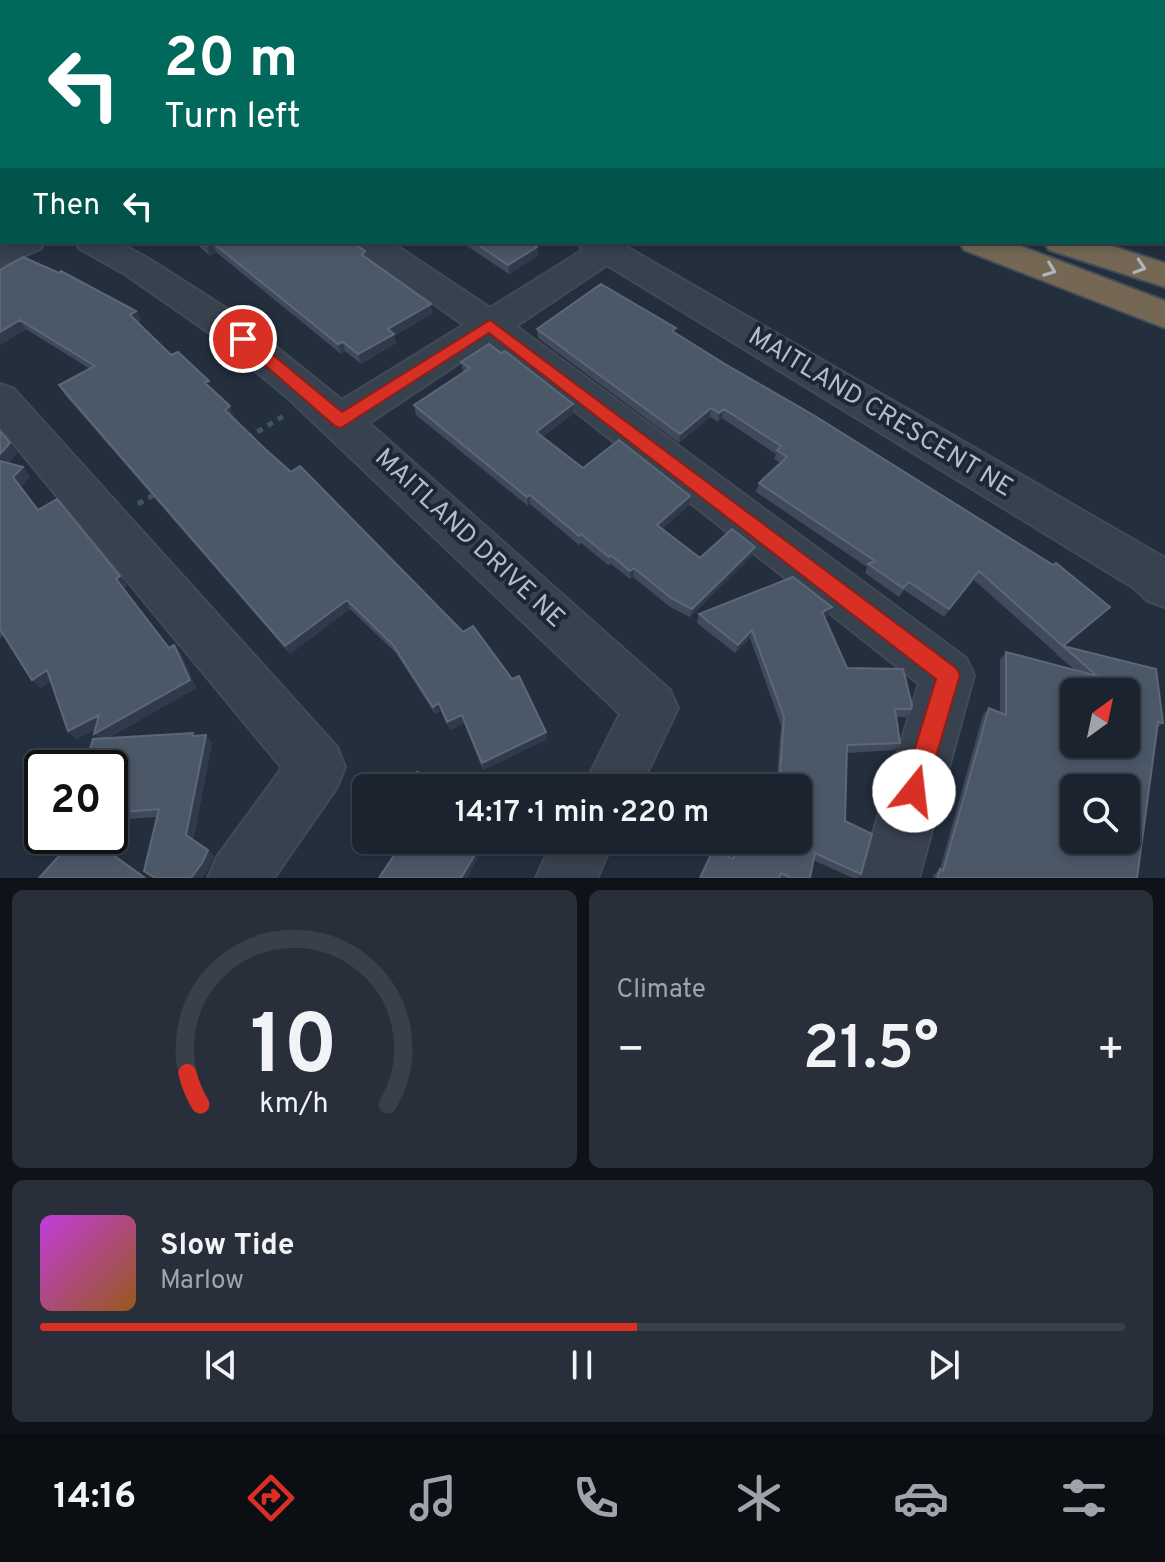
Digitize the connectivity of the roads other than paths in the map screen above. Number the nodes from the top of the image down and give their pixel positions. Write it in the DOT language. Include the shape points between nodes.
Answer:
graph roads {
  1 [pos="24,244"];
  2 [pos="96,244"];
  3 [pos="371,244"];
  4 [pos="982,244"];
  5 [pos="1068,244"];
  6 [pos="600,246"];
  7 [pos="0,255"];
  8 [pos="1165,275"];
  9 [pos="1165,315"];
  10 [pos="490,325"];
  11 [pos="0,399"];
  12 [pos="341,421"];
  13 [pos="1165,586"];
  14 [pos="618,774"];
  15 [pos="578,854"];
  16 [pos="238,878"];
  17 [pos="566,878"];
  18 [pos="889,878"];
  1 -- 7 [label="street"];
  2 -- 12 [label="street, MAITLAND DRIVE NE" via="148,270 219,319"];
  3 -- 10 [label="street"];
  4 -- 9 [label="highway, one-way"];
  5 -- 8 [label="highway, one-way"];
  6 -- 10 [label="street"];
  6 -- 13 [label="street, MAITLAND CRESCENT NE"];
  10 -- 12 [label="street"];
  10 -- 18 [label="street" via="948,675"];
  11 -- 16 [label="street" via="317,767"];
  12 -- 14 [label="street, MAITLAND DRIVE NE" via="651,708"];
  15 -- 17 [label="street"];
}
